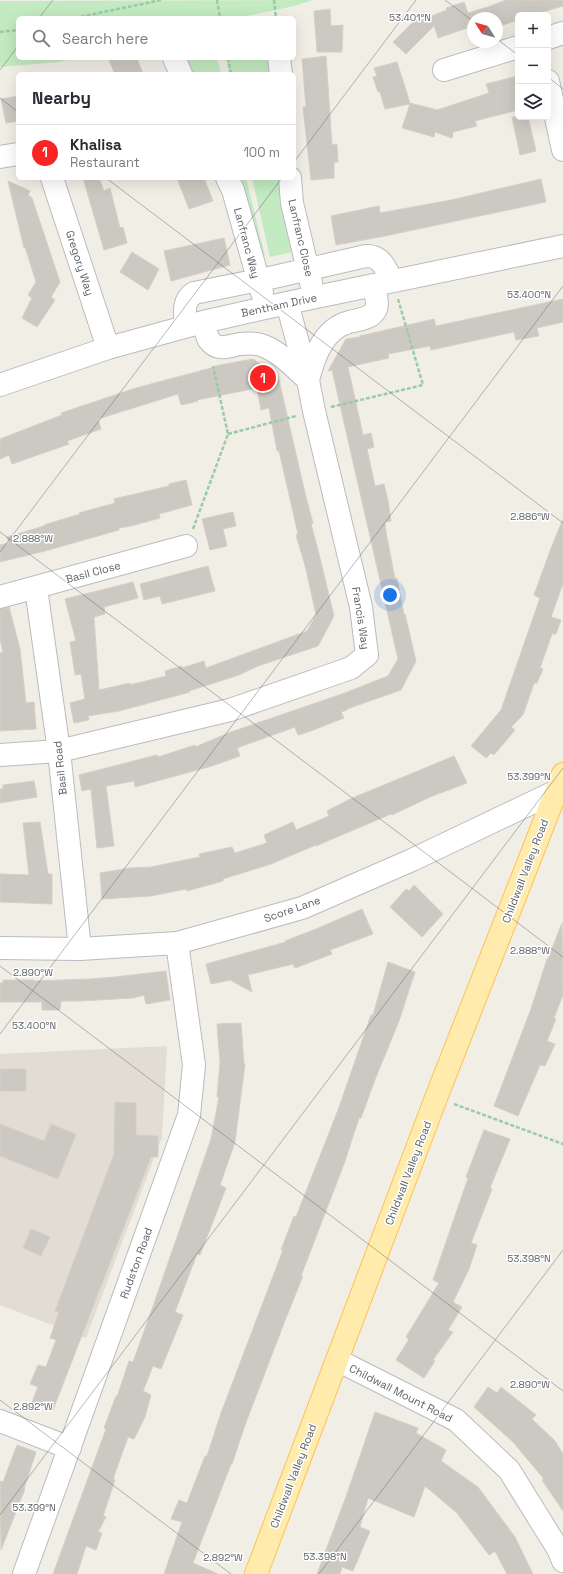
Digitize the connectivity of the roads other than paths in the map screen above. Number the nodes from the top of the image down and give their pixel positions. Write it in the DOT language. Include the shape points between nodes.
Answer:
graph roads {
  1 [pos="563,34"];
  2 [pos="551,37"];
  3 [pos="515,48"];
  4 [pos="175,60"];
  5 [pos="279,60"];
  6 [pos="444,70"];
  7 [pos="181,72"];
  8 [pos="281,72"];
  9 [pos="549,84"];
  10 [pos="563,150"];
  11 [pos="16,154"];
  12 [pos="0,157"];
  13 [pos="53,180"];
  14 [pos="228,180"];
  15 [pos="290,180"];
  16 [pos="563,246"];
  17 [pos="308,269"];
  18 [pos="257,280"];
  19 [pos="382,283"];
  20 [pos="314,298"];
  21 [pos="288,303"];
  22 [pos="267,308"];
  23 [pos="194,324"];
  24 [pos="108,348"];
  25 [pos="308,380"];
  26 [pos="0,384"];
  27 [pos="186,546"];
  28 [pos="36,588"];
  29 [pos="0,597"];
  30 [pos="59,751"];
  31 [pos="0,755"];
  32 [pos="561,784"];
  33 [pos="177,943"];
  34 [pos="0,948"];
  35 [pos="80,949"];
  36 [pos="336,1360"];
  37 [pos="0,1421"];
  38 [pos="70,1448"];
  39 [pos="563,1561"];
  40 [pos="24,1574"];
  41 [pos="256,1574"];
  1 -- 2 [label="street"];
  3 -- 6 [label="street"];
  4 -- 7 [label="street"];
  5 -- 8 [label="street"];
  9 -- 10 [label="street"];
  11 -- 12 [label="street"];
  13 -- 24 [label="street, Gregory Way"];
  14 -- 18 [label="street, Lanfranc Way"];
  15 -- 17 [label="street, Lanfranc Close" via="292,203"];
  16 -- 19 [label="street, Bentham Drive"];
  17 -- 18 [label="street"];
  17 -- 19 [label="street" via="370,256 380,261"];
  17 -- 20 [label="street, Lanfranc Close"];
  18 -- 22 [label="street, Lanfranc Way"];
  18 -- 23 [label="street" via="194,293 186,301 185,308"];
  19 -- 20 [label="street, Bentham Drive"];
  19 -- 25 [label="street" via="374,313 339,326 327,337 318,350"];
  20 -- 21 [label="street, Bentham Drive"];
  21 -- 22 [label="street, Bentham Drive"];
  21 -- 25 [label="street, Francis Way"];
  22 -- 23 [label="street, Bentham Drive"];
  23 -- 24 [label="street, Bentham Drive"];
  23 -- 25 [label="street" via="217,347 252,343 274,351"];
  24 -- 26 [label="street, Bentham Drive"];
  25 -- 30 [label="street, Francis Way" via="361,607 367,655 351,668 230,710"];
  27 -- 28 [label="street, Basil Close"];
  28 -- 29 [label="street, Basil Close"];
  28 -- 30 [label="street, Basil Road"];
  30 -- 31 [label="street, Francis Way"];
  30 -- 35 [label="street, Basil Road"];
  32 -- 33 [label="street, Score Lane" via="412,860 302,908"];
  32 -- 36 [label="main road, Childwall Valley Road" via="436,1098"];
  33 -- 35 [label="street, Score Lane"];
  33 -- 38 [label="street, Rudston Road" via="194,1065 189,1115"];
  34 -- 35 [label="street, Score Lane"];
  36 -- 39 [label="street, Childwall Mount Road" via="456,1420 509,1470"];
  36 -- 41 [label="main road, Childwall Valley Road"];
  37 -- 38 [label="street"];
  38 -- 40 [label="street, Rudston Road"];
}
